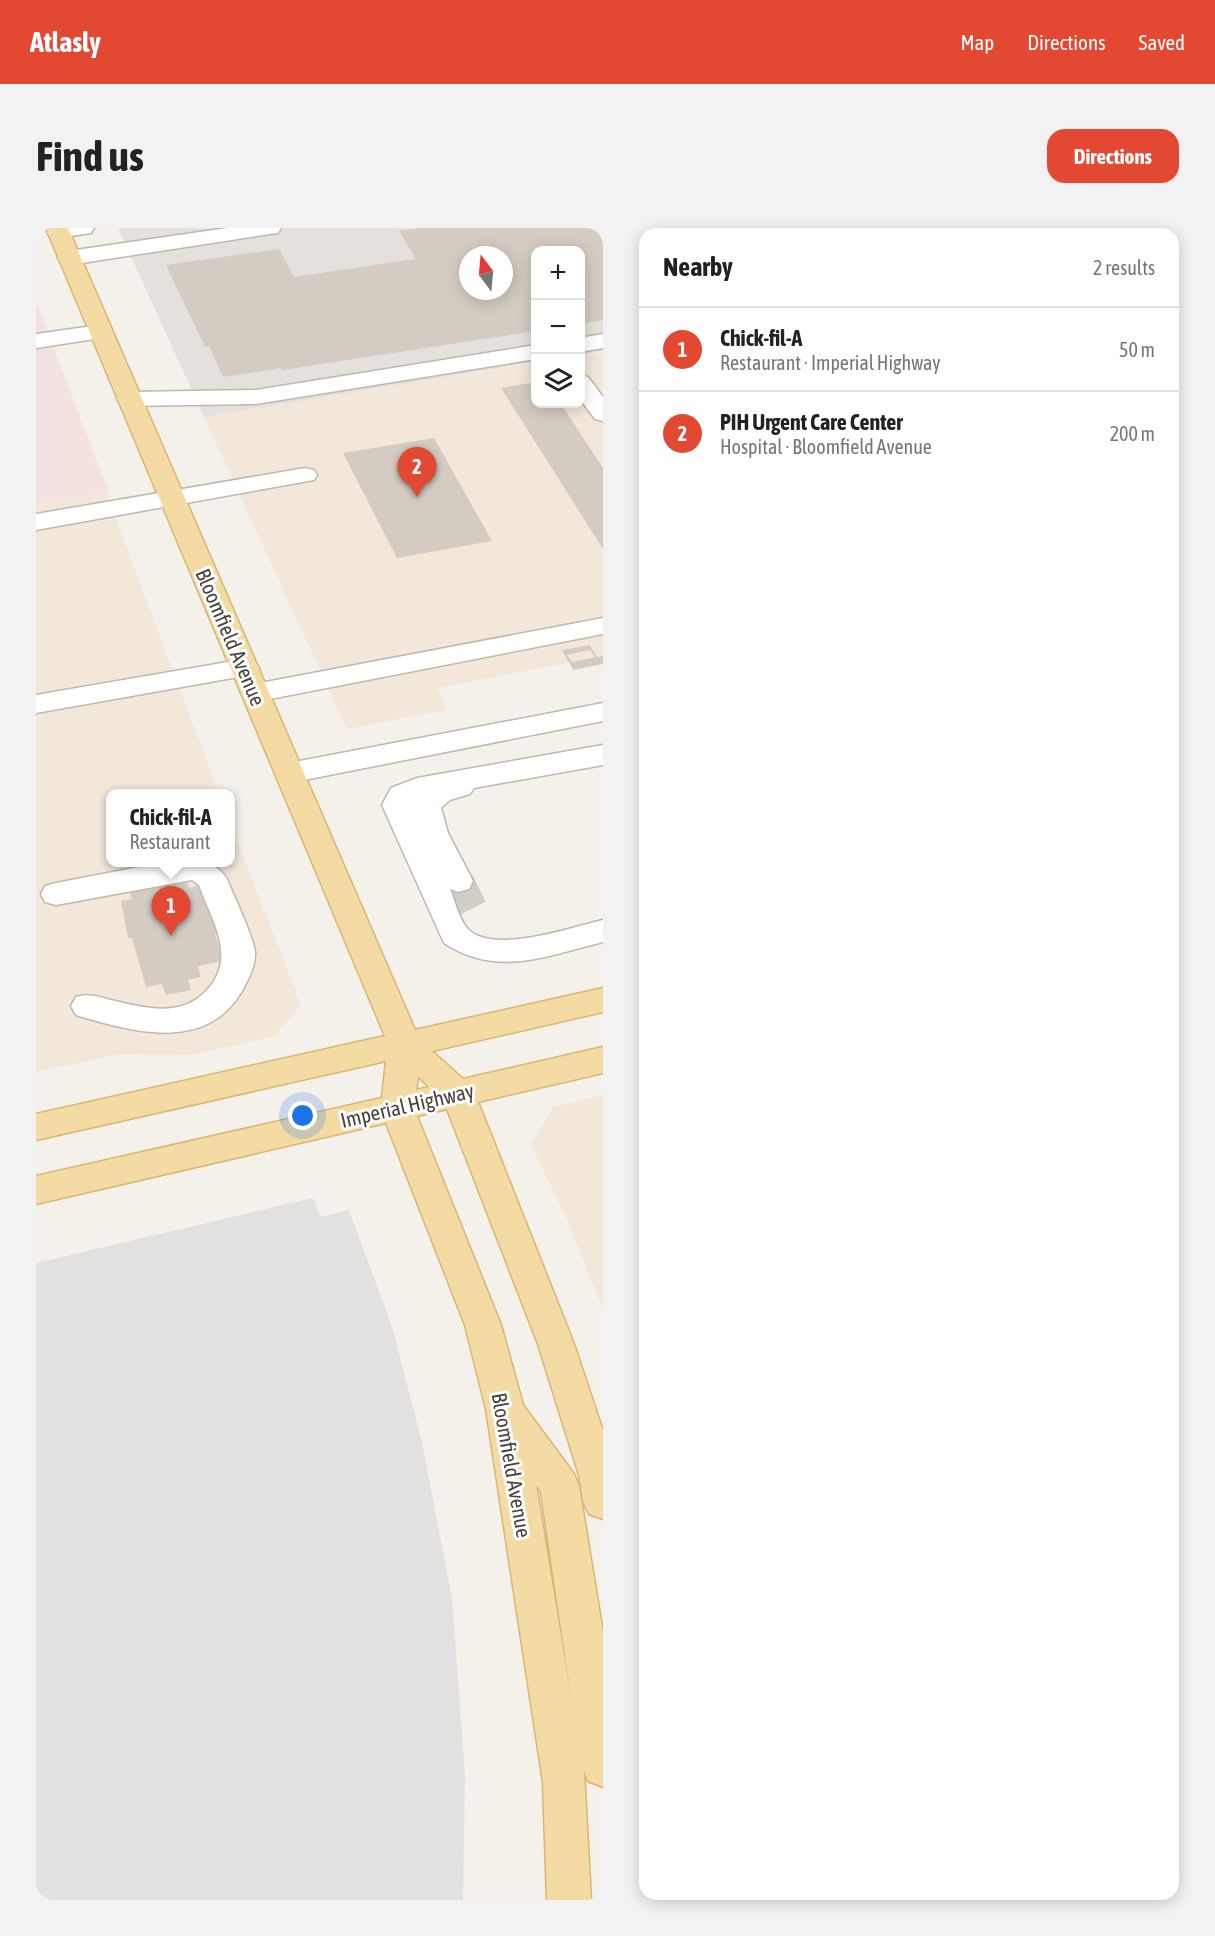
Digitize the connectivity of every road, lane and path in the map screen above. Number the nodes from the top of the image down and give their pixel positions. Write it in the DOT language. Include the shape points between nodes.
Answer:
graph roads {
  1 [pos="270,228"];
  2 [pos="66,229"];
  3 [pos="69,258"];
  4 [pos="100,332"];
  5 [pos="36,341"];
  6 [pos="603,341"];
  7 [pos="585,344"];
  8 [pos="531,353"];
  9 [pos="603,361"];
  10 [pos="585,364"];
  11 [pos="585,389"];
  12 [pos="129,399"];
  13 [pos="603,414"];
  14 [pos="305,475"];
  15 [pos="171,498"];
  16 [pos="36,522"];
  17 [pos="603,626"];
  18 [pos="250,680"];
  19 [pos="36,704"];
  20 [pos="603,712"];
  21 [pos="592,757"];
  22 [pos="289,773"];
  23 [pos="458,881"];
  24 [pos="56,894"];
  25 [pos="603,918"];
  26 [pos="479,923"];
  27 [pos="603,931"];
  28 [pos="603,1000"];
  29 [pos="87,1006"];
  30 [pos="405,1045"];
  31 [pos="603,1060"];
  32 [pos="458,1094"];
  33 [pos="397,1108"];
  34 [pos="83,1117"];
  35 [pos="36,1127"];
  36 [pos="36,1136"];
  37 [pos="36,1190"];
  38 [pos="505,1409"];
  39 [pos="603,1501"];
  40 [pos="603,1766"];
  41 [pos="569,1900"];
  1 -- 3 [label="street"];
  2 -- 3 [label="main road, Bloomfield Avenue"];
  3 -- 4 [label="main road, Bloomfield Avenue"];
  4 -- 5 [label="street"];
  4 -- 12 [label="main road, Bloomfield Avenue"];
  6 -- 7 [label="street"];
  8 -- 12 [label="street" via="256,398"];
  9 -- 10 [label="street"];
  11 -- 13 [label="street"];
  12 -- 15 [label="main road, Bloomfield Avenue"];
  14 -- 15 [label="street"];
  15 -- 16 [label="street"];
  15 -- 18 [label="main road, Bloomfield Avenue"];
  17 -- 18 [label="street"];
  18 -- 19 [label="street"];
  18 -- 22 [label="main road, Bloomfield Avenue"];
  20 -- 22 [label="street"];
  21 -- 23 [label="street" via="558,769 449,790 430,801 426,809 428,820"];
  21 -- 27 [label="street" via="417,788 406,791 397,805 455,935 467,944 487,950 510,950"];
  22 -- 30 [label="main road, Bloomfield Avenue"];
  24 -- 29 [label="street" via="193,868 212,879 239,951 231,983 202,1015 176,1021 140,1020"];
  25 -- 26 [label="street" via="513,935 491,933"];
  28 -- 30 [label="main road"];
  30 -- 32 [label="main road, Bloomfield Avenue"];
  30 -- 33 [label="main road, Bloomfield Avenue"];
  30 -- 34 [label="main road"];
  31 -- 32 [label="main road, Imperial Highway"];
  32 -- 33 [label="main road, Imperial Highway"];
  32 -- 39 [label="main road, Bloomfield Avenue" via="556,1344"];
  33 -- 37 [label="main road, Imperial Highway"];
  33 -- 38 [label="main road, Bloomfield Avenue" via="483,1325"];
  34 -- 35 [label="main road"];
  34 -- 36 [label="main road"];
  38 -- 40 [label="main road" via="560,1486"];
  38 -- 41 [label="main road, Bloomfield Avenue" via="564,1782"];
}
